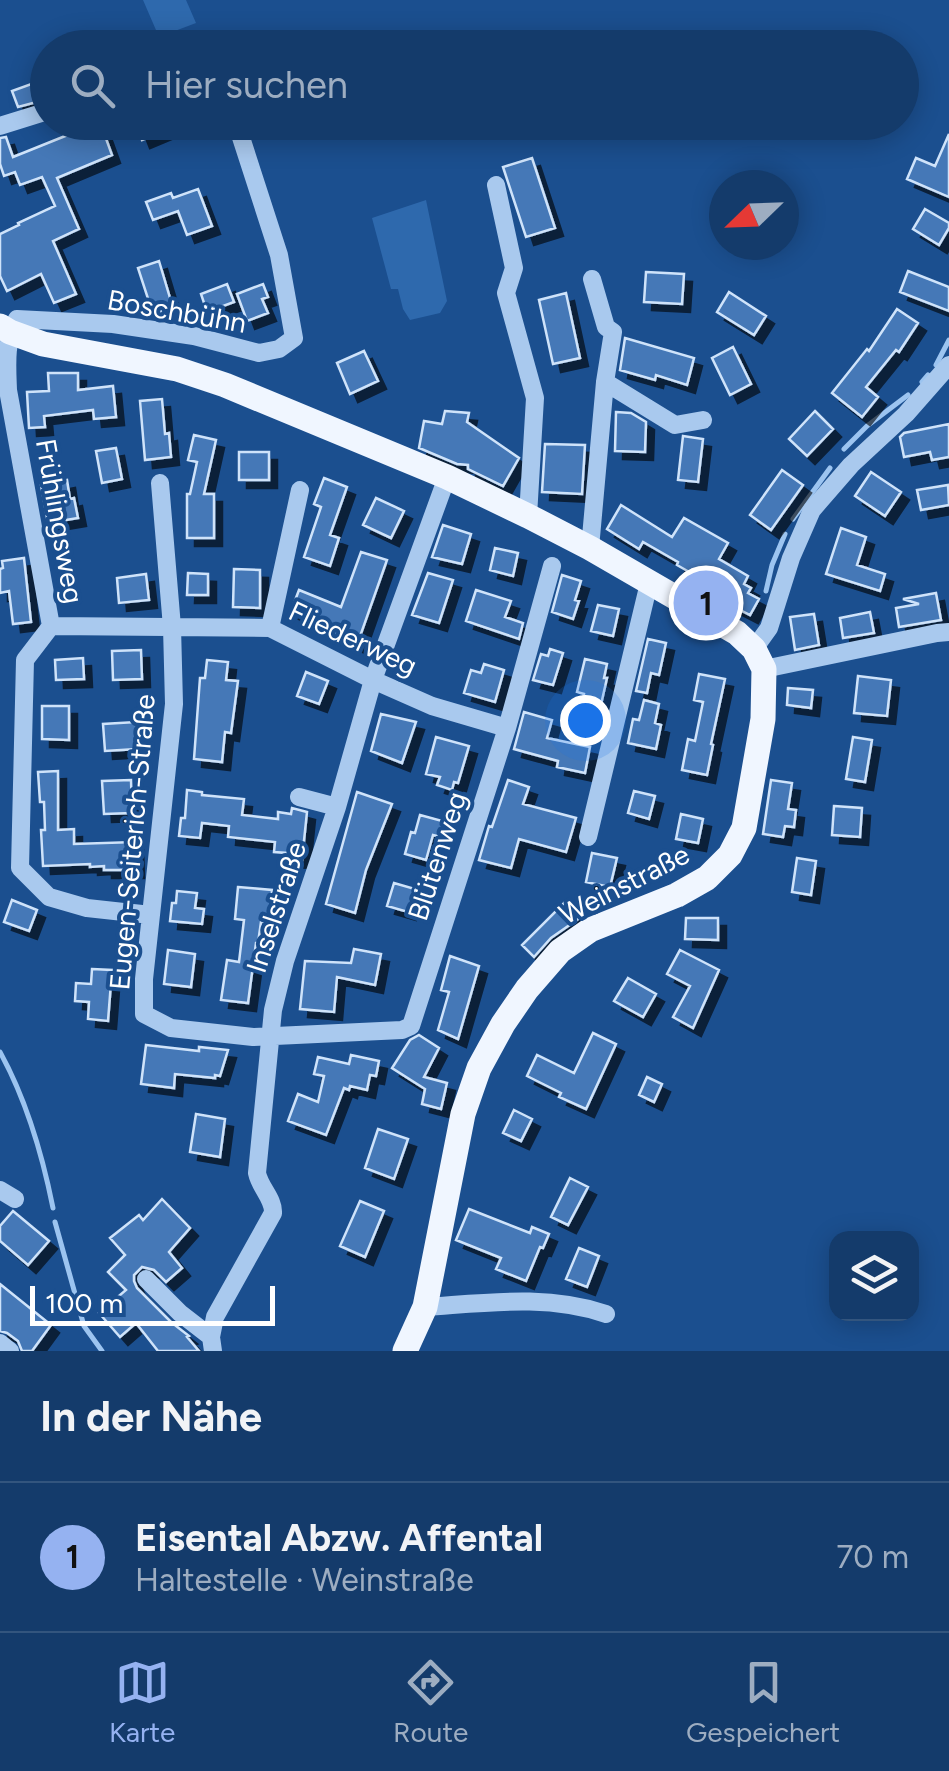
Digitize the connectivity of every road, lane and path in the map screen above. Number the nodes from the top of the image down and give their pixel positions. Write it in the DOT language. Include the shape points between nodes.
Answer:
graph roads {
  1 [pos="30,117"];
  2 [pos="0,126"];
  3 [pos="242,140"];
  4 [pos="496,185"];
  5 [pos="592,278"];
  6 [pos="4,332"];
  7 [pos="949,365"];
  8 [pos="605,382"];
  9 [pos="703,420"];
  10 [pos="447,477"];
  11 [pos="160,484"];
  12 [pos="300,490"];
  13 [pos="528,516"];
  14 [pos="590,548"];
  15 [pos="552,566"];
  16 [pos="648,583"];
  17 [pos="51,626"];
  18 [pos="172,627"];
  19 [pos="270,628"];
  20 [pos="949,632"];
  21 [pos="759,659"];
  22 [pos="373,680"];
  23 [pos="507,728"];
  24 [pos="299,797"];
  25 [pos="337,806"];
  26 [pos="588,837"];
  27 [pos="151,915"];
  28 [pos="272,1037"];
  29 [pos="146,1280"];
  30 [pos="425,1307"];
  31 [pos="606,1314"];
  32 [pos="0,1343"];
  33 [pos="212,1344"];
  34 [pos="10,1351"];
  35 [pos="405,1351"];
  1 -- 2 [label="street"];
  3 -- 6 [label="street, Boschbühn" via="278,255 294,338 259,353 113,324 17,319"];
  4 -- 13 [label="street" via="514,268 506,293 535,398"];
  5 -- 8 [label="street" via="613,332"];
  6 -- 10 [label="main road" via="225,385"];
  6 -- 17 [label="street, Frühlingsweg" via="8,390"];
  7 -- 21 [label="street" via="812,510"];
  8 -- 9 [label="street" via="675,425"];
  8 -- 14 [label="street"];
  10 -- 13 [label="main road"];
  10 -- 22 [label="street, Inselstraße"];
  11 -- 18 [label="street, Eugen-Seiterich-Straße"];
  12 -- 19 [label="street"];
  13 -- 14 [label="main road"];
  14 -- 16 [label="main road"];
  15 -- 23 [label="street, Blütenweg"];
  16 -- 21 [label="main road" via="737,633"];
  16 -- 26 [label="street"];
  17 -- 18 [label="street, Fliederweg"];
  17 -- 27 [label="street, Frühlingsweg" via="25,660 20,868 49,897"];
  18 -- 19 [label="street, Fliederweg"];
  18 -- 27 [label="street, Eugen-Seiterich-Straße" via="174,704"];
  19 -- 22 [label="street, Fliederweg"];
  20 -- 21 [label="street"];
  21 -- 30 [label="main road, Weinstraße" via="762,719 744,828 707,878 590,930 560,951 503,1024 463,1114"];
  22 -- 23 [label="street, Fliederweg"];
  22 -- 25 [label="street, Inselstraße"];
  23 -- 28 [label="street, Blütenweg" via="412,1026"];
  24 -- 25 [label="street"];
  25 -- 28 [label="street, Inselstraße" via="285,961"];
  27 -- 28 [label="street, Eugen-Seiterich-Straße" via="144,1014 171,1028"];
  28 -- 33 [label="street, Inselstraße" via="257,1173 273,1214 215,1317"];
  29 -- 33 [label="street"];
  30 -- 31 [label="street" via="533,1300"];
  30 -- 35 [label="main road, Weinstraße"];
  32 -- 34 [label="street"];
}
